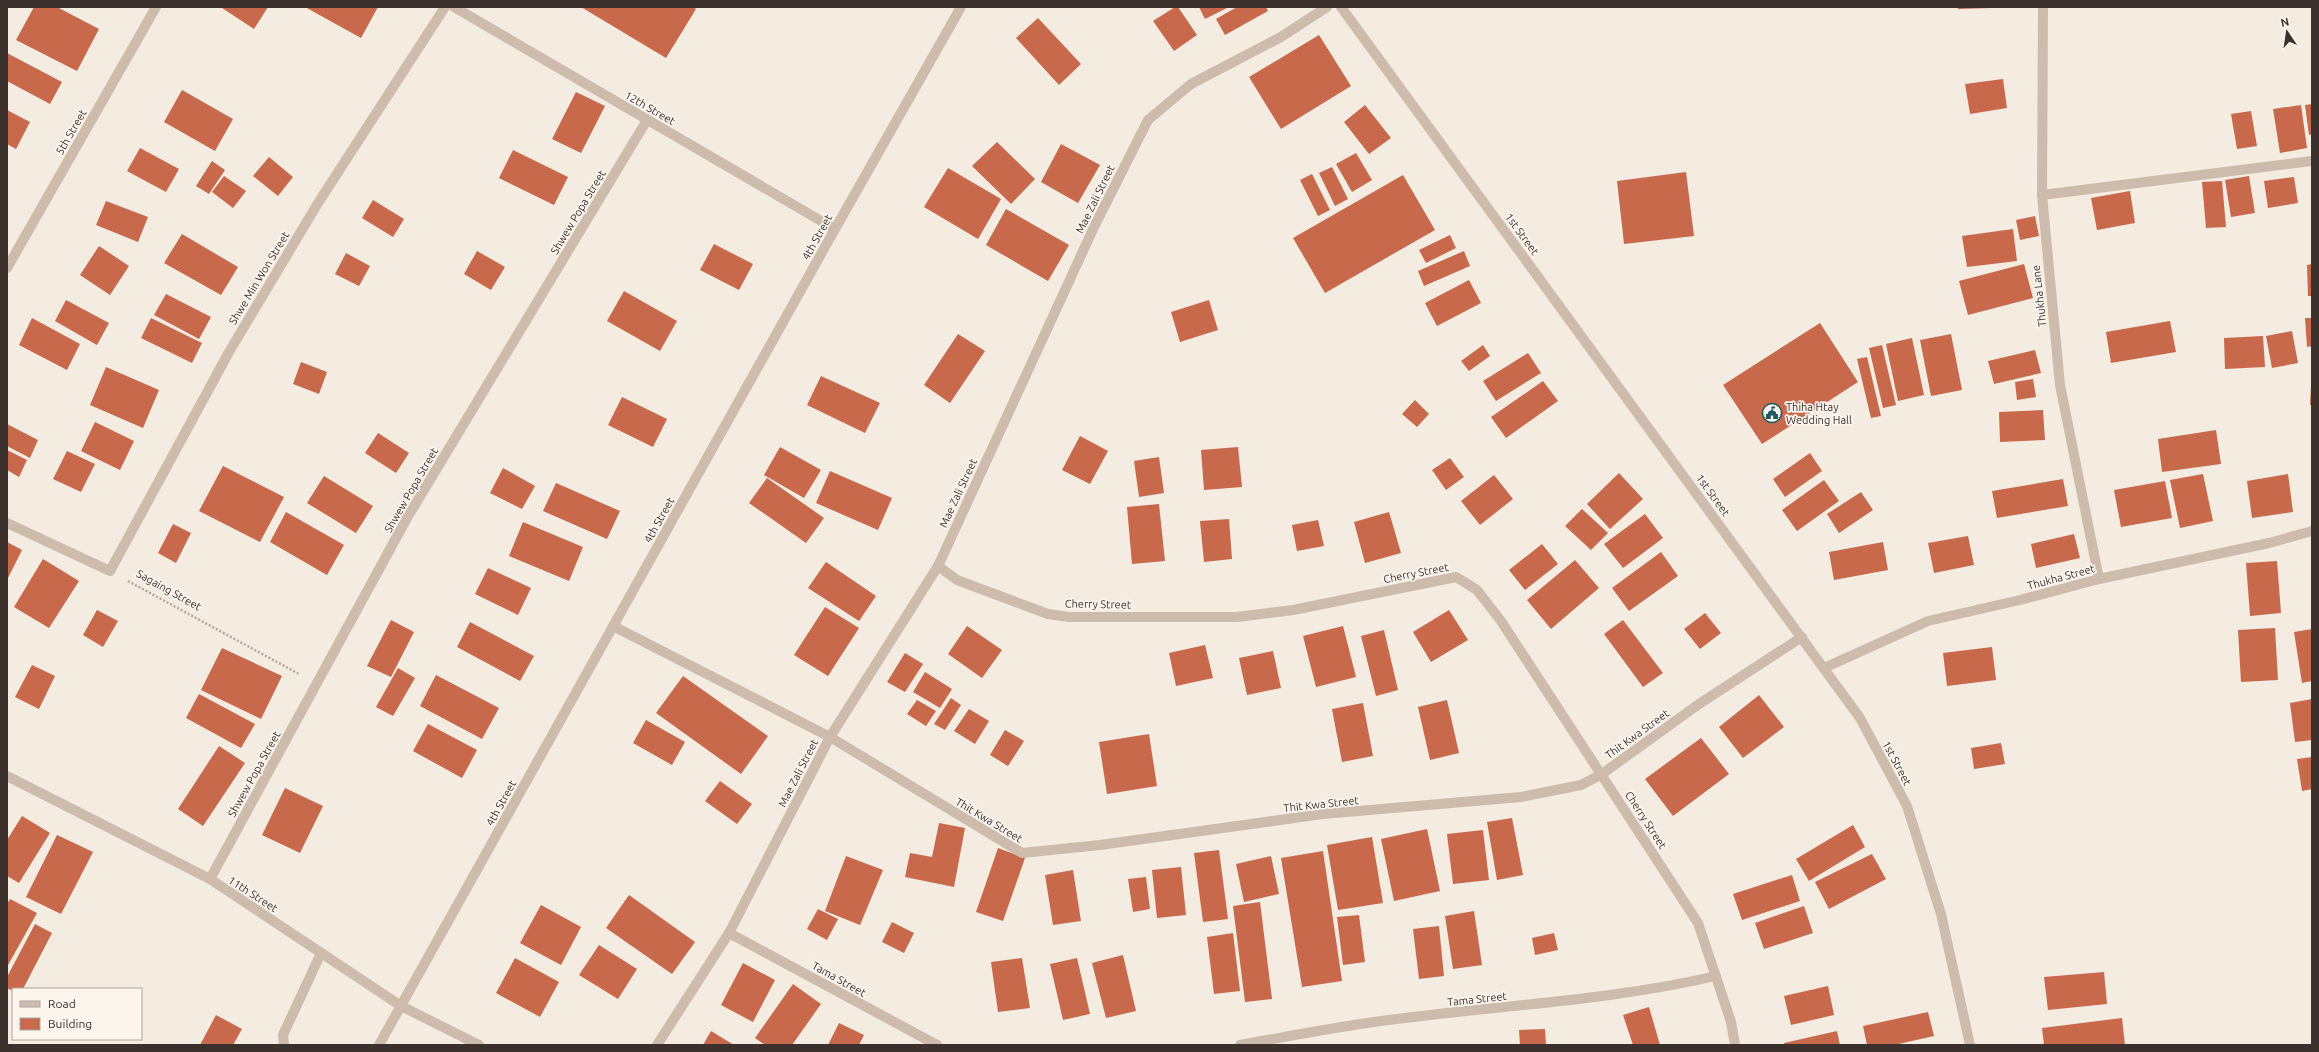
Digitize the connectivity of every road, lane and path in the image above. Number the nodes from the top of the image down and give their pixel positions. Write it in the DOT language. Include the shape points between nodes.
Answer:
graph roads {
  1 [pos="156,7"];
  2 [pos="445,7"];
  3 [pos="454,7"];
  4 [pos="961,7"];
  5 [pos="1327,7"];
  6 [pos="1341,7"];
  7 [pos="2043,7"];
  8 [pos="647,120"];
  9 [pos="2312,161"];
  10 [pos="2042,195"];
  11 [pos="835,229"];
  12 [pos="7,268"];
  13 [pos="7,523"];
  14 [pos="2312,531"];
  15 [pos="938,566"];
  16 [pos="110,571"];
  17 [pos="2099,579"];
  18 [pos="613,626"];
  19 [pos="1802,637"];
  20 [pos="1824,668"];
  21 [pos="316,684"];
  22 [pos="830,737"];
  23 [pos="1602,774"];
  24 [pos="7,776"];
  25 [pos="210,880"];
  26 [pos="729,933"];
  27 [pos="321,953"];
  28 [pos="1716,976"];
  29 [pos="401,1006"];
  30 [pos="284,1045"];
  31 [pos="379,1045"];
  32 [pos="479,1045"];
  33 [pos="657,1045"];
  34 [pos="937,1045"];
  35 [pos="1240,1045"];
  36 [pos="1735,1045"];
  37 [pos="1970,1045"];
  1 -- 12 [label="street, 5th Street"];
  2 -- 16 [label="street, Shwe Min Won Street" via="318,203 233,346"];
  3 -- 8 [label="street, 12th Street"];
  4 -- 11 [label="street, 4th Street"];
  5 -- 15 [label="street, Mae Zali Street" via="1281,37 1191,84 1148,120 1095,225"];
  6 -- 19 [label="street, 1st Street"];
  7 -- 10 [label="street, Thukha Lane"];
  8 -- 11 [label="street, 12th Street"];
  8 -- 21 [label="street, Shwew Popa Street" via="407,518"];
  9 -- 10 [label="street"];
  10 -- 17 [label="street, Thukha Lane" via="2060,385"];
  11 -- 18 [label="street, 4th Street"];
  13 -- 16 [label="street"];
  14 -- 17 [label="street, Thukha Street" via="2269,543"];
  15 -- 22 [label="street, Mae Zali Street"];
  15 -- 23 [label="street, Cherry Street" via="957,580 1048,614 1070,617 1238,617 1293,610 1456,577 1477,590 1501,621"];
  16 -- 21 [label="path, Sagaing Street"];
  17 -- 20 [label="street, Thukha Street" via="1928,621"];
  18 -- 22 [label="street, Thit Kwa Street"];
  18 -- 29 [label="street, 4th Street"];
  19 -- 20 [label="street, 1st Street"];
  19 -- 23 [label="street, Thit Kwa Street" via="1699,704"];
  20 -- 37 [label="street, 1st Street" via="1860,718 1907,806 1941,914"];
  21 -- 25 [label="street, Shwew Popa Street"];
  22 -- 23 [label="street, Thit Kwa Street" via="1022,853 1100,845 1323,814 1521,797 1581,784"];
  22 -- 26 [label="street, Mae Zali Street"];
  23 -- 28 [label="street, Cherry Street" via="1698,923"];
  24 -- 25 [label="street, 11th Street"];
  25 -- 27 [label="street, 11th Street"];
  26 -- 33 [label="street, Mae Zali Street"];
  26 -- 34 [label="street, Tama Street"];
  27 -- 29 [label="street, 11th Street"];
  27 -- 30 [label="street" via="283,1035"];
  28 -- 35 [label="street, Tama Street" via="1548,1004 1374,1022"];
  28 -- 36 [label="street, Cherry Street" via="1731,1022"];
  29 -- 31 [label="street, 4th Street"];
  29 -- 32 [label="street, 11th Street"];
}
